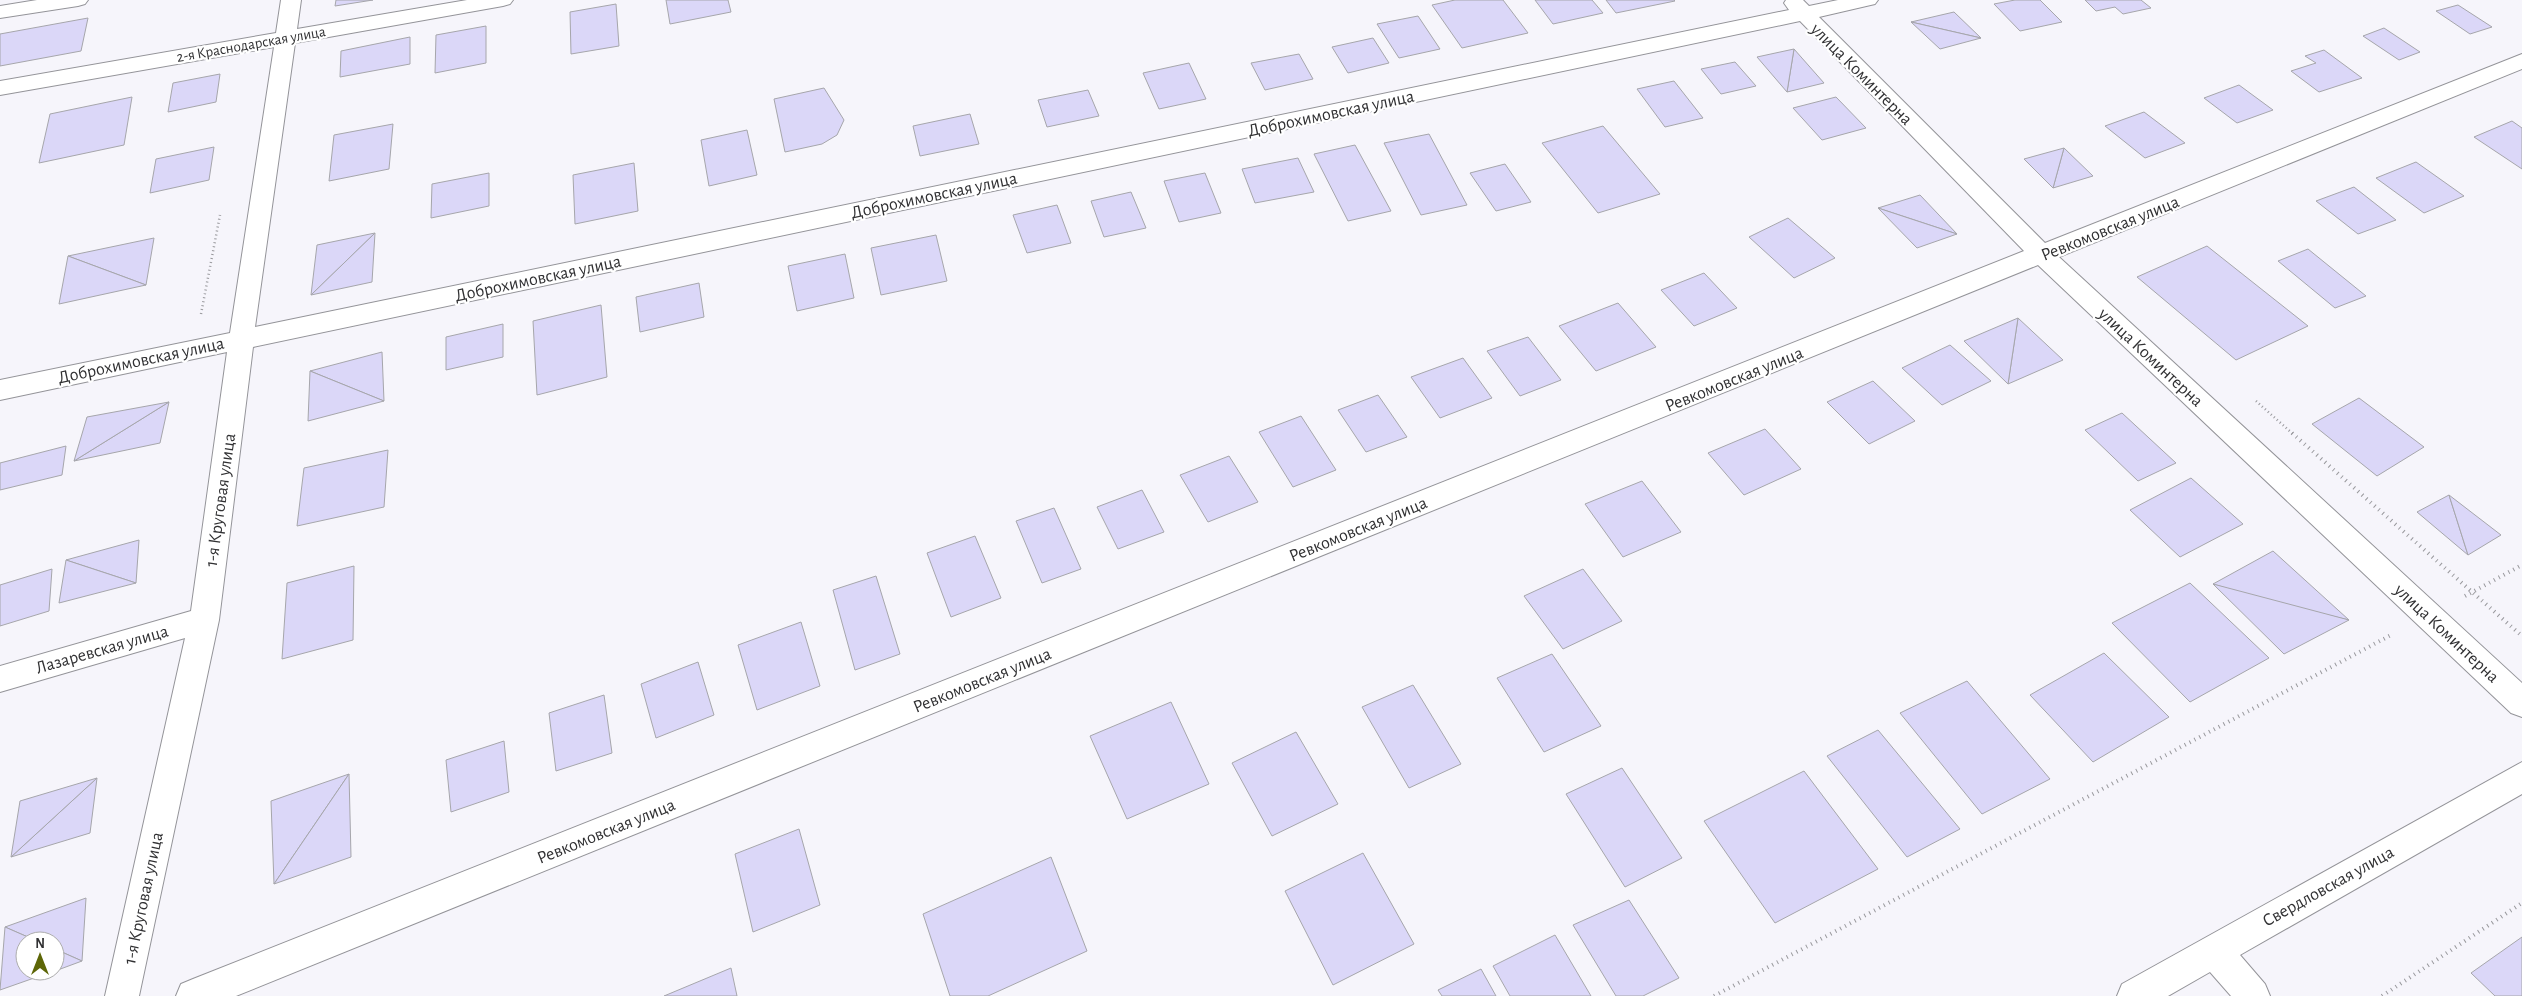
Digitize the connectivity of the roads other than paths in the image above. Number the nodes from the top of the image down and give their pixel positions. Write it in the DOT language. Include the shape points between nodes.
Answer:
graph roads {
  1 [pos="78,0"];
  2 [pos="291,0"];
  3 [pos="503,0"];
  4 [pos="1868,0"];
  5 [pos="1797,7"];
  6 [pos="0,12"];
  7 [pos="286,38"];
  8 [pos="2522,61"];
  9 [pos="0,88"];
  10 [pos="2042,255"];
  11 [pos="241,340"];
  12 [pos="0,390"];
  13 [pos="204,620"];
  14 [pos="0,679"];
  15 [pos="2522,703"];
  16 [pos="2522,777"];
  17 [pos="2214,950"];
  18 [pos="122,996"];
  19 [pos="194,996"];
  20 [pos="2134,996"];
  21 [pos="2253,996"];
  1 -- 6 [label="street"];
  2 -- 7 [label="street, 1-я Круговая улица"];
  3 -- 7 [label="street, 2-я Краснодарская улица"];
  4 -- 5 [label="street, Доброхимовская улица"];
  5 -- 10 [label="street, улица Коминтерна"];
  5 -- 11 [label="street, Доброхимовская улица"];
  7 -- 9 [label="street, 2-я Краснодарская улица"];
  7 -- 11 [label="street, 1-я Круговая улица"];
  8 -- 10 [label="street, Ревкомовская улица"];
  10 -- 15 [label="street, улица Коминтерна"];
  10 -- 19 [label="street, Ревкомовская улица"];
  11 -- 12 [label="street, Доброхимовская улица"];
  11 -- 13 [label="street, 1-я Круговая улица"];
  13 -- 14 [label="street, Лазаревская улица"];
  13 -- 18 [label="street, 1-я Круговая улица"];
  16 -- 17 [label="street, Свердловская улица"];
  17 -- 20 [label="street, Свердловская улица"];
  17 -- 21 [label="street"];
}
